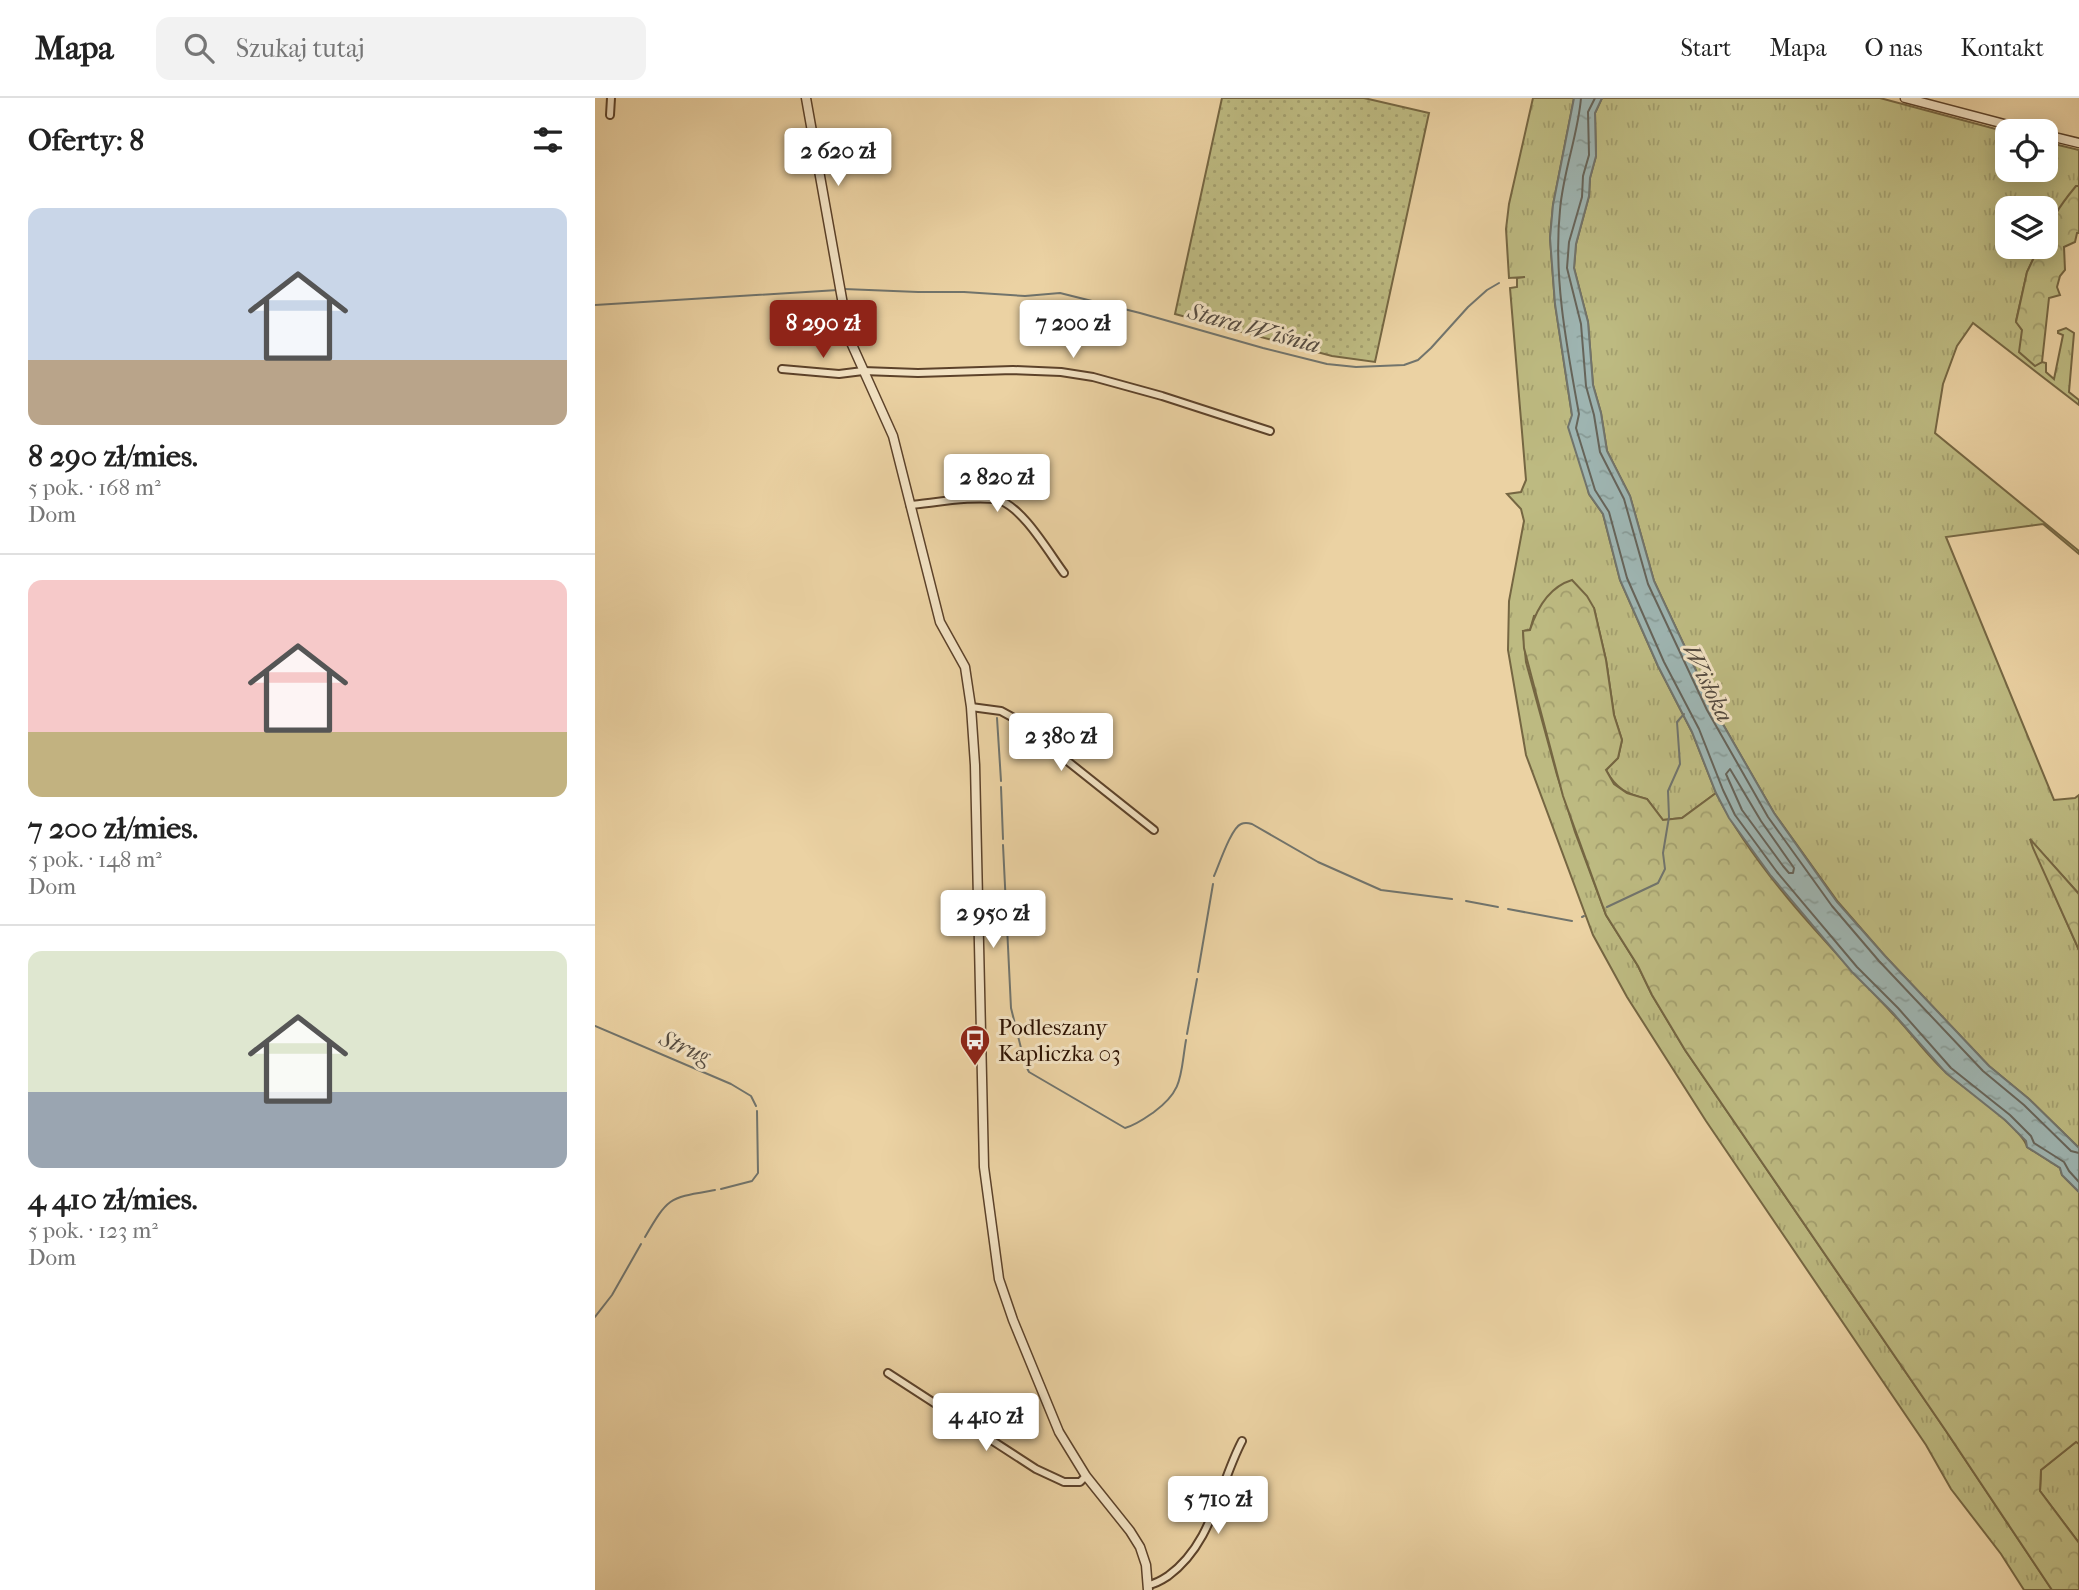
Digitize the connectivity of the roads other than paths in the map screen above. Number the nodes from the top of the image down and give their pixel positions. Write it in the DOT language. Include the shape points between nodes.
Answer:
graph roads {
  1 [pos="611,98"];
  2 [pos="806,98"];
  3 [pos="1905,98"];
  4 [pos="610,115"];
  5 [pos="1995,122"];
  6 [pos="2058,138"];
  7 [pos="2079,143"];
  8 [pos="782,369"];
  9 [pos="863,371"];
  10 [pos="1270,430"];
  11 [pos="910,505"];
  12 [pos="1063,573"];
  13 [pos="971,707"];
  14 [pos="1154,830"];
  15 [pos="888,1373"];
  16 [pos="1241,1441"];
  17 [pos="1086,1476"];
  18 [pos="1148,1588"];
  1 -- 4 [label="street"];
  2 -- 9 [label="street" via="849,338"];
  3 -- 5 [label="street"];
  6 -- 7 [label="street"];
  8 -- 9 [label="street" via="839,374"];
  9 -- 10 [label="street" via="1061,372 1162,396"];
  9 -- 11 [label="street" via="893,436"];
  11 -- 12 [label="street" via="999,500 1016,511"];
  11 -- 13 [label="street" via="940,622 965,667"];
  13 -- 14 [label="street" via="1012,717"];
  13 -- 17 [label="street" via="990,1221 1004,1298 1059,1432"];
  15 -- 17 [label="street" via="1036,1469 1064,1482 1080,1482"];
  16 -- 18 [label="street" via="1219,1502 1194,1549 1178,1569"];
  17 -- 18 [label="street" via="1140,1548"];
}
